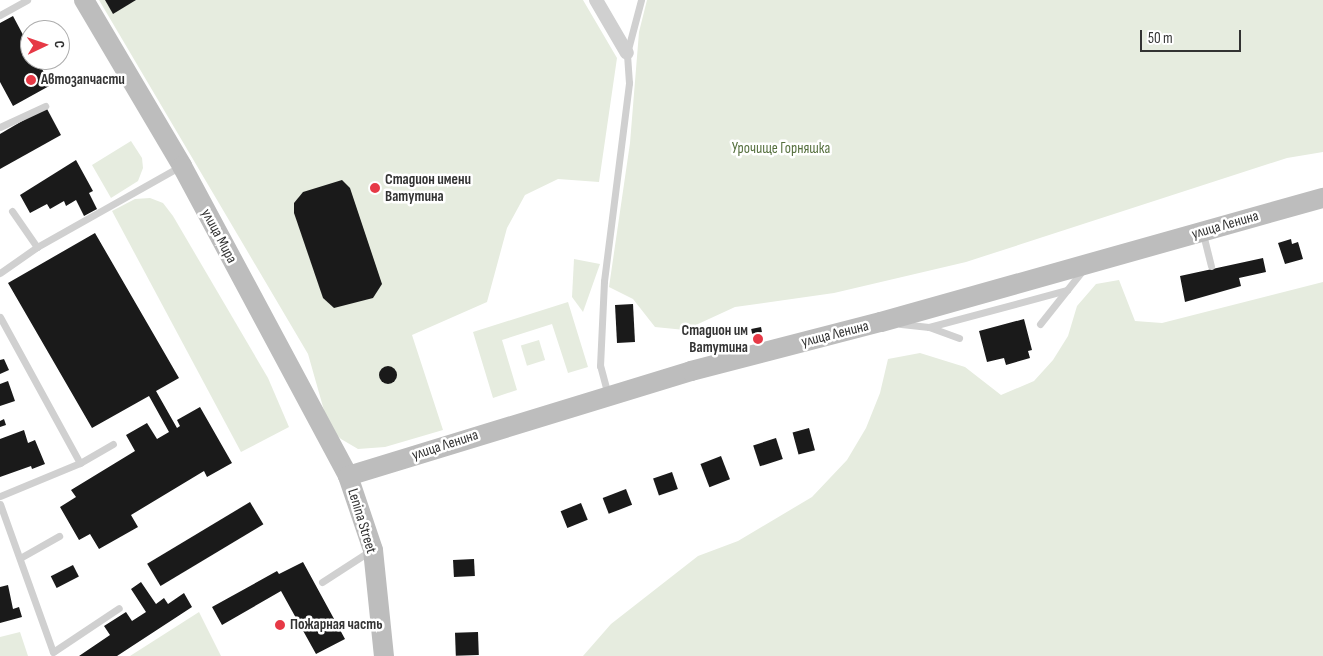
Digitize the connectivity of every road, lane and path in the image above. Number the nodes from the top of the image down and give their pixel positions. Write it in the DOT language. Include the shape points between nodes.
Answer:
graph roads {
  1 [pos="27,0"];
  2 [pos="84,0"];
  3 [pos="596,0"];
  4 [pos="641,0"];
  5 [pos="0,15"];
  6 [pos="627,53"];
  7 [pos="45,106"];
  8 [pos="0,127"];
  9 [pos="182,166"];
  10 [pos="1323,198"];
  11 [pos="12,211"];
  12 [pos="1202,232"];
  13 [pos="37,247"];
  14 [pos="1088,263"];
  15 [pos="1211,266"];
  16 [pos="0,273"];
  17 [pos="1067,290"];
  18 [pos="0,317"];
  19 [pos="881,322"];
  20 [pos="1040,324"];
  21 [pos="929,327"];
  22 [pos="959,338"];
  23 [pos="608,395"];
  24 [pos="113,444"];
  25 [pos="80,463"];
  26 [pos="348,476"];
  27 [pos="0,496"];
  28 [pos="0,504"];
  29 [pos="59,536"];
  30 [pos="373,550"];
  31 [pos="20,558"];
  32 [pos="322,582"];
  33 [pos="119,608"];
  34 [pos="384,656"];
  1 -- 5 [label="lane"];
  2 -- 9 [label="main road, улица Мира"];
  3 -- 6 [label="street"];
  4 -- 6 [label="lane"];
  6 -- 23 [label="lane" via="629,83 604,281 600,366"];
  7 -- 8 [label="lane"];
  9 -- 13 [label="lane"];
  9 -- 26 [label="main road, улица Мира"];
  10 -- 12 [label="main road, улица Ленина"];
  11 -- 13 [label="lane"];
  12 -- 14 [label="main road, улица Ленина"];
  12 -- 15 [label="lane"];
  13 -- 16 [label="lane"];
  14 -- 17 [label="lane"];
  14 -- 19 [label="main road, улица Ленина"];
  17 -- 20 [label="lane"];
  17 -- 21 [label="lane"];
  18 -- 25 [label="lane"];
  19 -- 21 [label="lane"];
  19 -- 23 [label="main road, улица Ленина"];
  21 -- 22 [label="lane"];
  23 -- 26 [label="main road, улица Ленина"];
  24 -- 25 [label="lane"];
  25 -- 27 [label="lane"];
  26 -- 30 [label="main road, Lenina Street"];
  28 -- 31 [label="lane"];
  29 -- 31 [label="lane"];
  30 -- 32 [label="lane"];
  30 -- 34 [label="main road, Lenina Street"];
  31 -- 33 [label="lane" via="53,652"];
}
